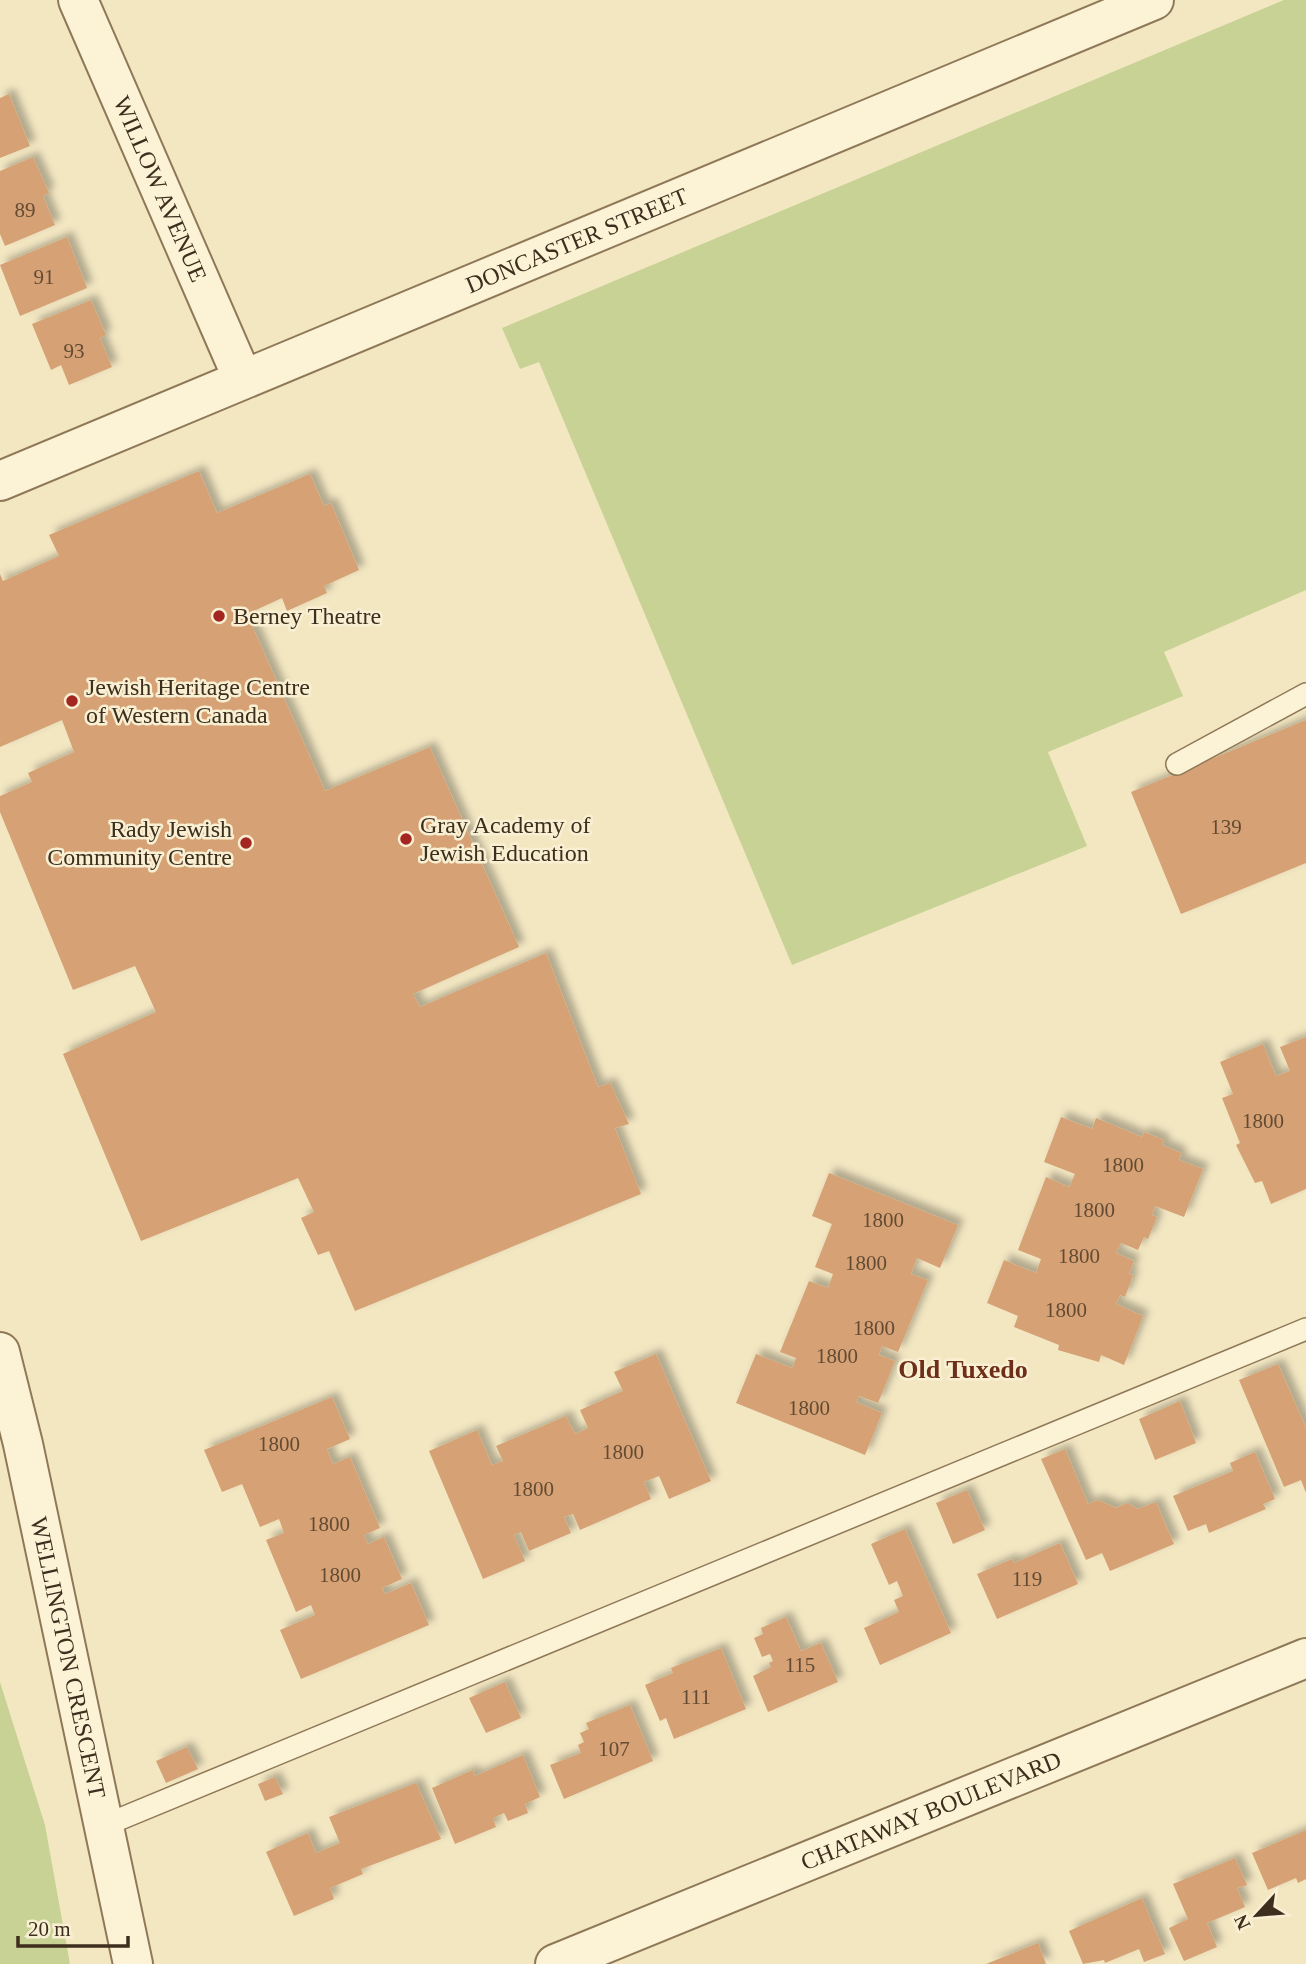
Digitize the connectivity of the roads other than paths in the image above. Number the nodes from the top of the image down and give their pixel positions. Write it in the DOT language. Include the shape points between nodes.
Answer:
graph roads {
  1 [pos="78,0"];
  2 [pos="1154,0"];
  3 [pos="242,377"];
  4 [pos="0,481"];
  5 [pos="1306,694"];
  6 [pos="1177,764"];
  7 [pos="1306,1329"];
  8 [pos="0,1352"];
  9 [pos="1306,1658"];
  10 [pos="103,1826"];
  11 [pos="133,1964"];
  12 [pos="555,1964"];
  1 -- 3 [label="street, WILLOW AVENUE"];
  2 -- 3 [label="street, DONCASTER STREET"];
  3 -- 4 [label="street, DONCASTER STREET"];
  5 -- 6 [label="lane"];
  7 -- 10 [label="lane"];
  8 -- 10 [label="street, WELLINGTON CRESCENT"];
  9 -- 12 [label="street, CHATAWAY BOULEVARD"];
  10 -- 11 [label="street, WELLINGTON CRESCENT"];
}
